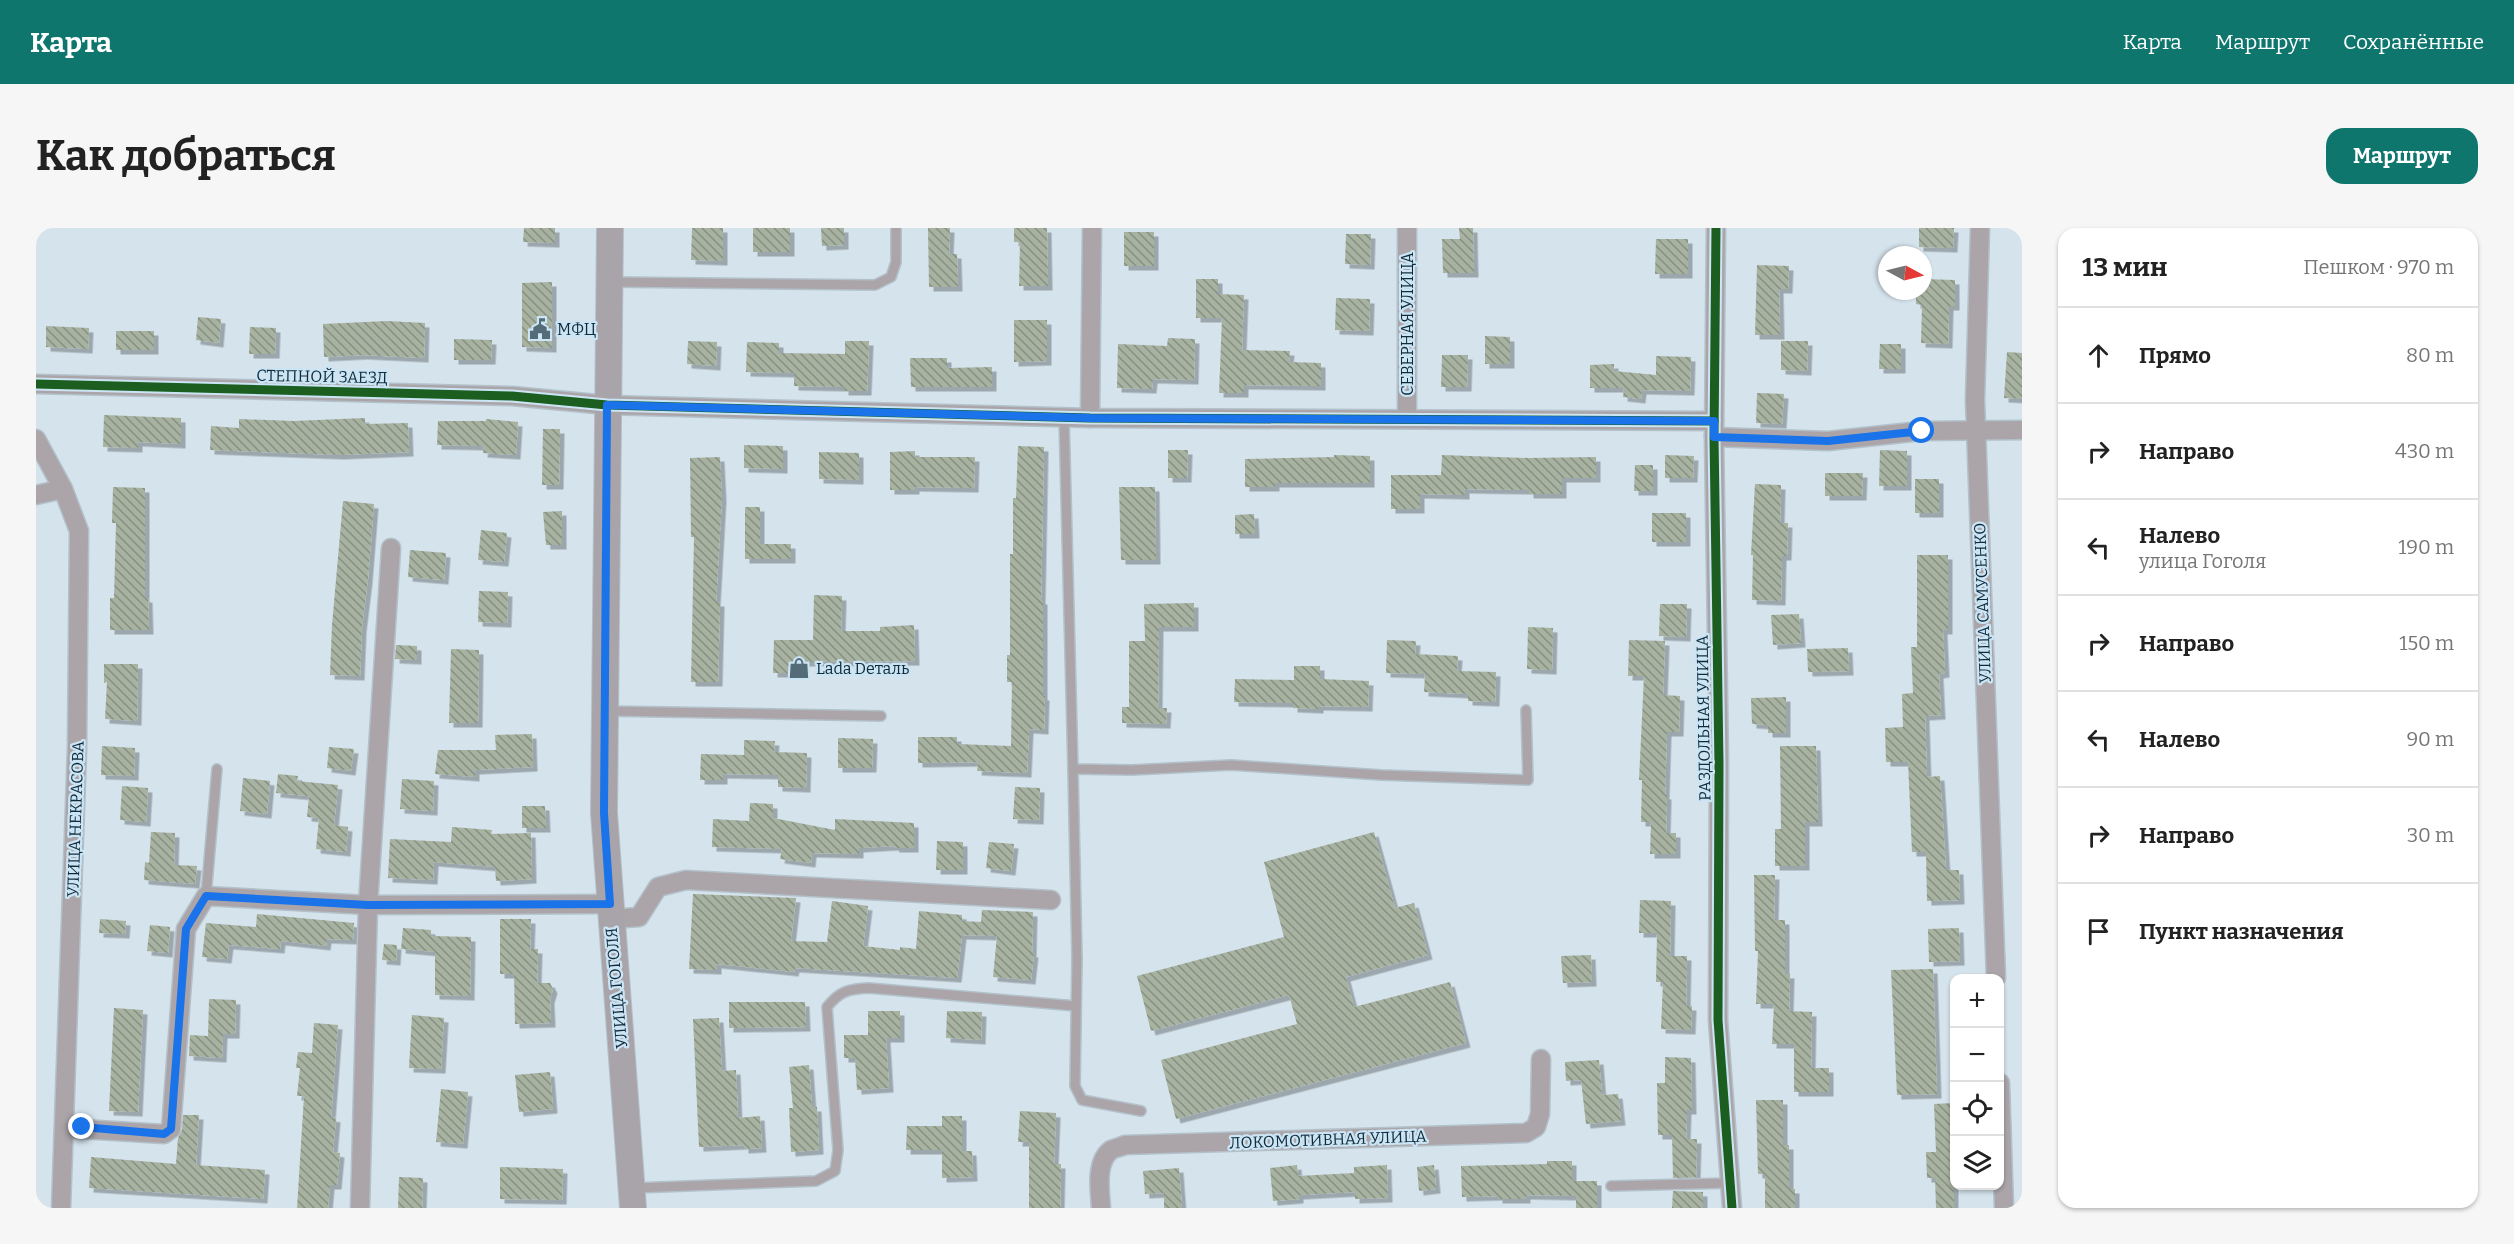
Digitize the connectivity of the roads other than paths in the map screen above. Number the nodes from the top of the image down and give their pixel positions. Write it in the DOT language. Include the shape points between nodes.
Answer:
graph roads {
  1 [pos="609,228"];
  2 [pos="896,228"];
  3 [pos="1092,228"];
  4 [pos="1407,228"];
  5 [pos="1716,228"];
  6 [pos="1980,228"];
  7 [pos="609,282"];
  8 [pos="36,384"];
  9 [pos="607,405"];
  10 [pos="1064,417"];
  11 [pos="1090,418"];
  12 [pos="1407,419"];
  13 [pos="1714,429"];
  14 [pos="2022,430"];
  15 [pos="1977,431"];
  16 [pos="36,440"];
  17 [pos="63,489"];
  18 [pos="36,495"];
  19 [pos="391,548"];
  20 [pos="1526,710"];
  21 [pos="604,711"];
  22 [pos="881,716"];
  23 [pos="1073,768"];
  24 [pos="217,769"];
  25 [pos="206,896"];
  26 [pos="1051,900"];
  27 [pos="368,905"];
  28 [pos="610,911"];
  29 [pos="1996,974"];
  30 [pos="1076,1006"];
  31 [pos="1541,1059"];
  32 [pos="1141,1111"];
  33 [pos="65,1128"];
  34 [pos="2002,1136"];
  35 [pos="1730,1183"];
  36 [pos="1611,1186"];
  37 [pos="633,1198"];
  38 [pos="62,1208"];
  39 [pos="360,1208"];
  40 [pos="1101,1208"];
  41 [pos="1732,1208"];
  42 [pos="2004,1208"];
  1 -- 7 [label="main road, УЛИЦА ГОГОЛЯ"];
  2 -- 7 [label="lane" via="896,262 891,277 875,285"];
  3 -- 11 [label="street"];
  4 -- 12 [label="street, СЕВЕРНАЯ УЛИЦА"];
  5 -- 13 [label="street, РАЗДОЛЬНАЯ УЛИЦА"];
  6 -- 15 [label="street, УЛИЦА САМУСЕНКО"];
  7 -- 9 [label="main road, УЛИЦА ГОГОЛЯ"];
  8 -- 9 [label="street, СТЕПНОЙ ЗАЕЗД" via="512,396"];
  9 -- 10 [label="street, СТЕПНОЙ ЗАЕЗД"];
  9 -- 21 [label="main road, УЛИЦА ГОГОЛЯ"];
  10 -- 11 [label="street, СТЕПНОЙ ЗАЕЗД"];
  10 -- 23 [label="lane"];
  11 -- 12 [label="street, СТЕПНОЙ ЗАЕЗД"];
  12 -- 13 [label="street, СТЕПНОЙ ЗАЕЗД"];
  13 -- 15 [label="street, СТЕПНОЙ ЗАЕЗД" via="1828,441 1922,431"];
  13 -- 35 [label="street, РАЗДОЛЬНАЯ УЛИЦА" via="1718,1020"];
  14 -- 15 [label="street, СТЕПНОЙ ЗАЕЗД"];
  15 -- 29 [label="street, УЛИЦА САМУСЕНКО"];
  16 -- 17 [label="street, УЛИЦА НЕКРАСОВА"];
  17 -- 18 [label="street"];
  17 -- 33 [label="street, УЛИЦА НЕКРАСОВА" via="79,531 77,747"];
  19 -- 27 [label="street"];
  20 -- 23 [label="lane" via="1528,780 1231,765 1132,770"];
  21 -- 22 [label="lane"];
  21 -- 28 [label="main road, УЛИЦА ГОГОЛЯ" via="604,813"];
  23 -- 30 [label="lane"];
  24 -- 25 [label="lane"];
  25 -- 27 [label="street"];
  25 -- 33 [label="street" via="186,929 171,1129 164,1134"];
  26 -- 28 [label="street" via="686,880 658,886 639,917"];
  27 -- 28 [label="street"];
  27 -- 39 [label="street"];
  28 -- 37 [label="main road, УЛИЦА ГОГОЛЯ"];
  30 -- 32 [label="lane" via="1075,1086 1082,1100"];
  30 -- 37 [label="lane" via="869,988 837,995 827,1008 838,1150 835,1171 816,1181"];
  31 -- 40 [label="street, ЛОКОМОТИВНАЯ УЛИЦА" via="1540,1114 1536,1127 1526,1133 1125,1145 1111,1150 1103,1161 1099,1177"];
  33 -- 38 [label="street, УЛИЦА НЕКРАСОВА"];
  34 -- 42 [label="street"];
  35 -- 36 [label="lane"];
  35 -- 41 [label="street, РАЗДОЛЬНАЯ УЛИЦА"];
}
